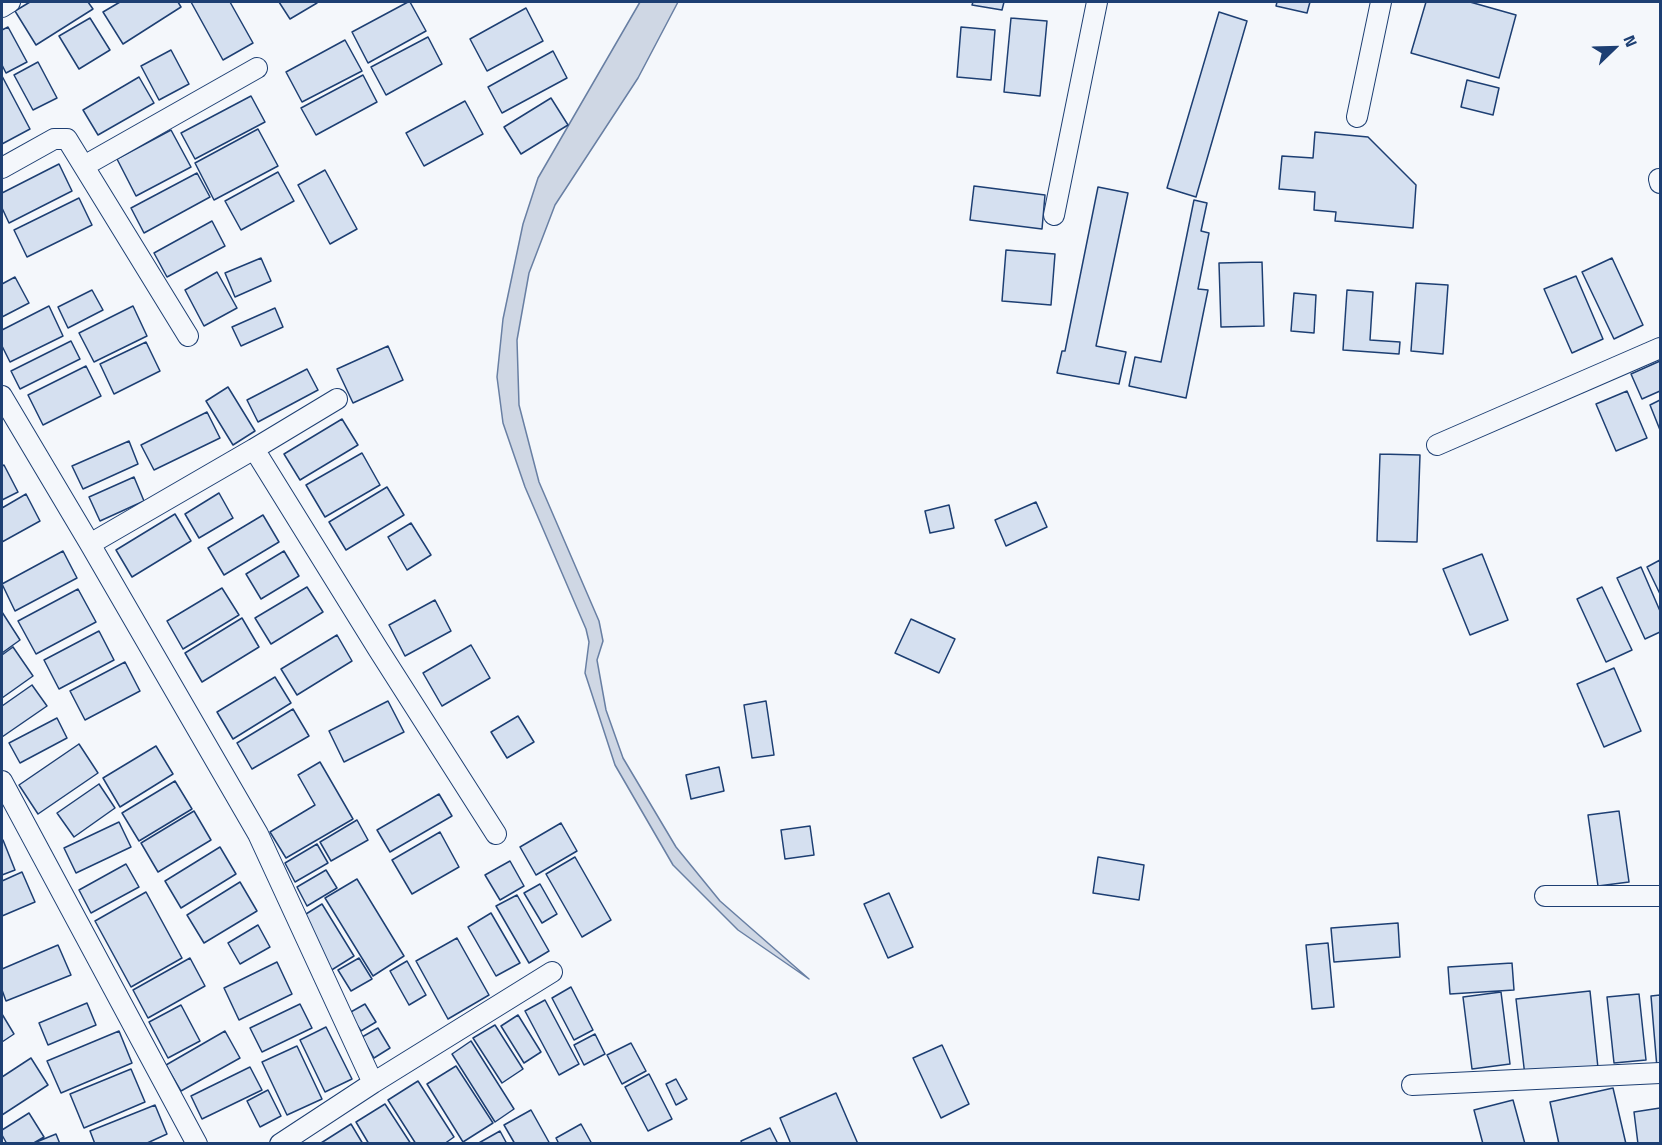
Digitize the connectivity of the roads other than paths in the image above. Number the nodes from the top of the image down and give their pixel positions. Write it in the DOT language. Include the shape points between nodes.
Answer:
graph roads {
  1 [pos="10,2"];
  2 [pos="1097,2"];
  3 [pos="1382,2"];
  4 [pos="2,7"];
  5 [pos="257,68"];
  6 [pos="1357,117"];
  7 [pos="84,166"];
  8 [pos="2,168"];
  9 [pos="1054,215"];
  10 [pos="188,336"];
  11 [pos="1660,348"];
  12 [pos="2,396"];
  13 [pos="337,399"];
  14 [pos="1437,445"];
  15 [pos="254,448"];
  16 [pos="90,544"];
  17 [pos="2,781"];
  18 [pos="496,834"];
  19 [pos="1545,896"];
  20 [pos="1660,896"];
  21 [pos="552,972"];
  22 [pos="1660,1073"];
  23 [pos="373,1083"];
  24 [pos="1412,1085"];
  25 [pos="197,1143"];
  26 [pos="280,1143"];
  1 -- 4 [label="street"];
  2 -- 9 [label="street"];
  3 -- 6 [label="street"];
  5 -- 7 [label="street"];
  7 -- 8 [label="street" via="66,139 54,139"];
  7 -- 10 [label="street"];
  11 -- 14 [label="street"];
  12 -- 16 [label="street"];
  13 -- 15 [label="street"];
  15 -- 16 [label="street"];
  15 -- 18 [label="street"];
  16 -- 23 [label="street" via="258,834"];
  17 -- 25 [label="street"];
  19 -- 20 [label="street"];
  21 -- 23 [label="street"];
  22 -- 24 [label="street"];
  23 -- 26 [label="street"];
}
